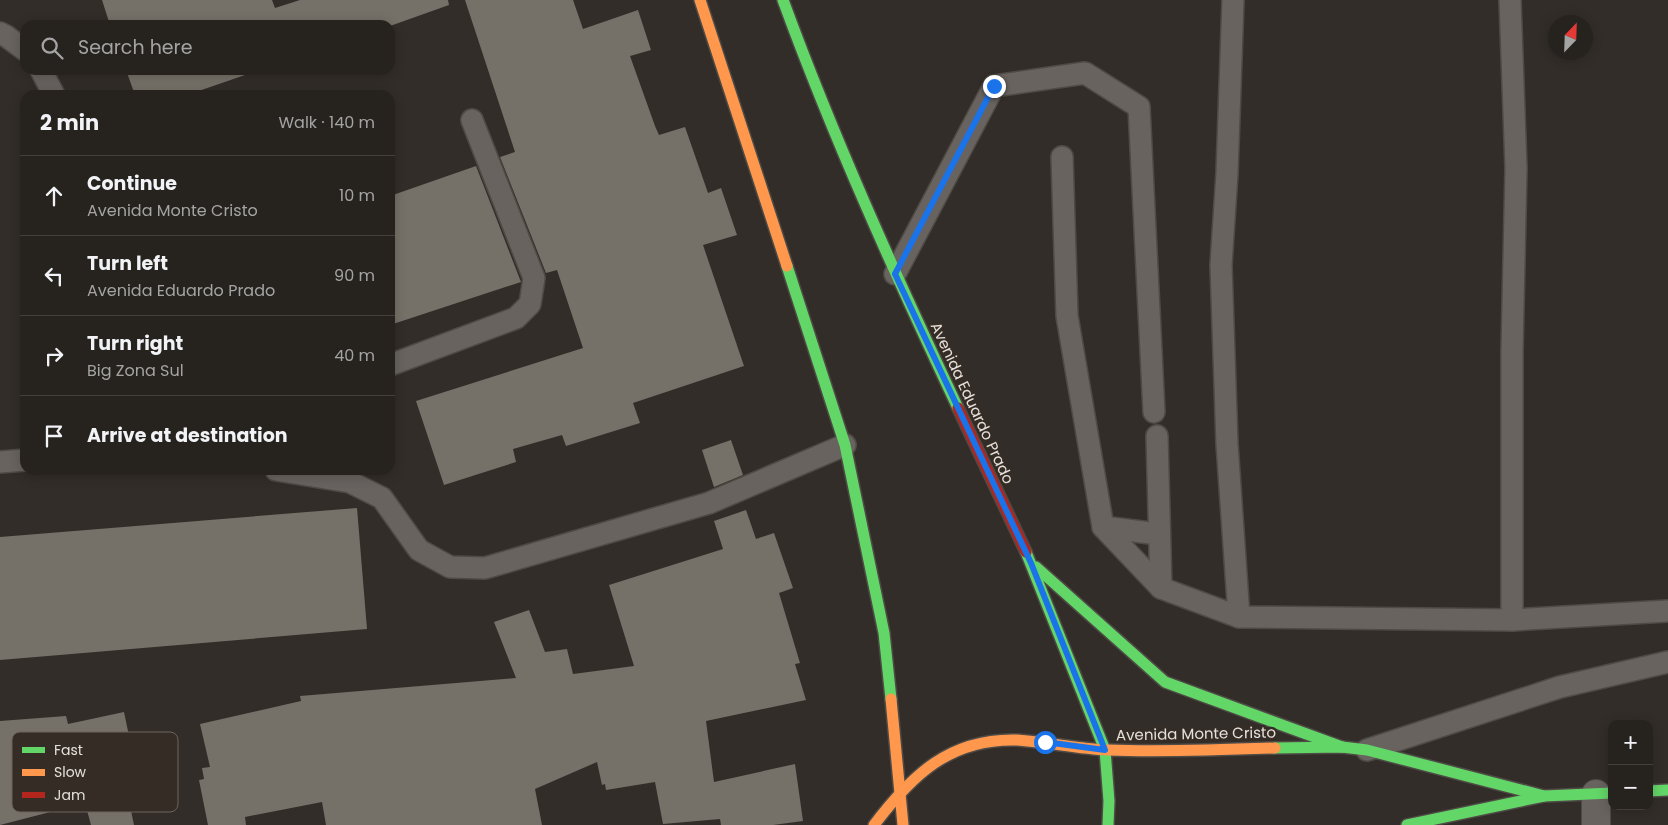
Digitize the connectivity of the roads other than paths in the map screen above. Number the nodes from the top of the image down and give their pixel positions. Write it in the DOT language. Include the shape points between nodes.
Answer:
graph roads {
  1 [pos="700,0"];
  2 [pos="783,0"];
  3 [pos="1233,0"];
  4 [pos="1510,0"];
  5 [pos="0,34"];
  6 [pos="20,46"];
  7 [pos="44,75"];
  8 [pos="51,90"];
  9 [pos="472,120"];
  10 [pos="1062,157"];
  11 [pos="895,274"];
  12 [pos="395,363"];
  13 [pos="1154,412"];
  14 [pos="1157,436"];
  15 [pos="844,446"];
  16 [pos="20,460"];
  17 [pos="0,462"];
  18 [pos="338,475"];
  19 [pos="351,476"];
  20 [pos="1103,527"];
  21 [pos="1158,534"];
  22 [pos="1031,563"];
  23 [pos="1161,588"];
  24 [pos="1668,612"];
  25 [pos="1239,616"];
  26 [pos="1512,620"];
  27 [pos="1668,662"];
  28 [pos="1342,747"];
  29 [pos="1105,750"];
  30 [pos="1367,750"];
  31 [pos="900,790"];
  32 [pos="1668,790"];
  33 [pos="1653,791"];
  34 [pos="1604,794"];
  35 [pos="1544,796"];
  36 [pos="874,825"];
  37 [pos="902,825"];
  38 [pos="1108,825"];
  39 [pos="1407,825"];
  40 [pos="1596,825"];
  1 -- 15 [label="main road"];
  2 -- 11 [label="main road, Avenida Eduardo Prado" via="809,71"];
  3 -- 25 [label="lane" via="1221,264 1227,444"];
  4 -- 26 [label="lane" via="1516,168"];
  5 -- 6 [label="lane"];
  7 -- 8 [label="lane"];
  9 -- 12 [label="lane" via="534,278 530,304 516,318"];
  10 -- 20 [label="lane" via="1067,316"];
  11 -- 13 [label="lane" via="994,86 1085,73 1139,107"];
  11 -- 22 [label="main road, Avenida Eduardo Prado"];
  14 -- 21 [label="lane"];
  15 -- 19 [label="lane" via="709,502 485,568 450,567 419,550 382,498"];
  15 -- 31 [label="main road" via="884,633"];
  16 -- 17 [label="lane"];
  18 -- 19 [label="lane"];
  20 -- 21 [label="lane"];
  20 -- 23 [label="lane"];
  21 -- 23 [label="lane"];
  22 -- 28 [label="main road" via="1165,682"];
  22 -- 29 [label="main road, Avenida Eduardo Prado"];
  23 -- 25 [label="lane"];
  24 -- 26 [label="lane"];
  25 -- 26 [label="lane"];
  27 -- 30 [label="lane" via="1560,687"];
  28 -- 29 [label="main road, Avenida Monte Cristo"];
  28 -- 30 [label="main road, Avenida Monte Cristo"];
  29 -- 31 [label="main road, Avenida Monte Cristo" via="996,740 964,747 941,759"];
  29 -- 38 [label="main road, Avenida Eduardo Prado"];
  30 -- 35 [label="main road, Avenida Monte Cristo"];
  31 -- 36 [label="main road, Avenida Monte Cristo"];
  31 -- 37 [label="main road"];
  32 -- 33 [label="main road"];
  34 -- 35 [label="main road, Avenida Monte Cristo"];
  34 -- 40 [label="street"];
  35 -- 39 [label="main road, Avenida Monte Cristo"];
}
